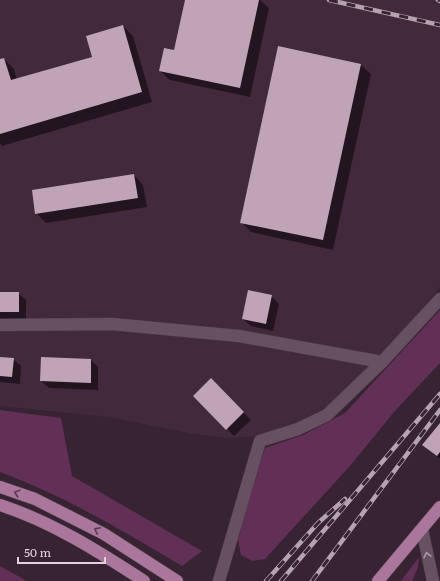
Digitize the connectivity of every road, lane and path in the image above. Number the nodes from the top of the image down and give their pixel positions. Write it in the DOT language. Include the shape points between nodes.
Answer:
graph roads {
  1 [pos="440,299"];
  2 [pos="0,325"];
  3 [pos="382,362"];
  4 [pos="0,487"];
  5 [pos="0,505"];
  6 [pos="440,507"];
  7 [pos="422,529"];
  8 [pos="144,581"];
  9 [pos="177,581"];
  10 [pos="219,581"];
  11 [pos="378,581"];
  12 [pos="433,581"];
  1 -- 3 [label="lane"];
  2 -- 3 [label="lane" via="112,324 231,335"];
  3 -- 10 [label="lane" via="327,415 298,429 260,441"];
  9 -- 4 [label="main road, one-way" via="104,534 35,499"];
  5 -- 8 [label="main road" via="28,514 95,548"];
  6 -- 7 [label="main road"];
  7 -- 11 [label="main road"];
  12 -- 7 [label="lane, one-way"];
}
